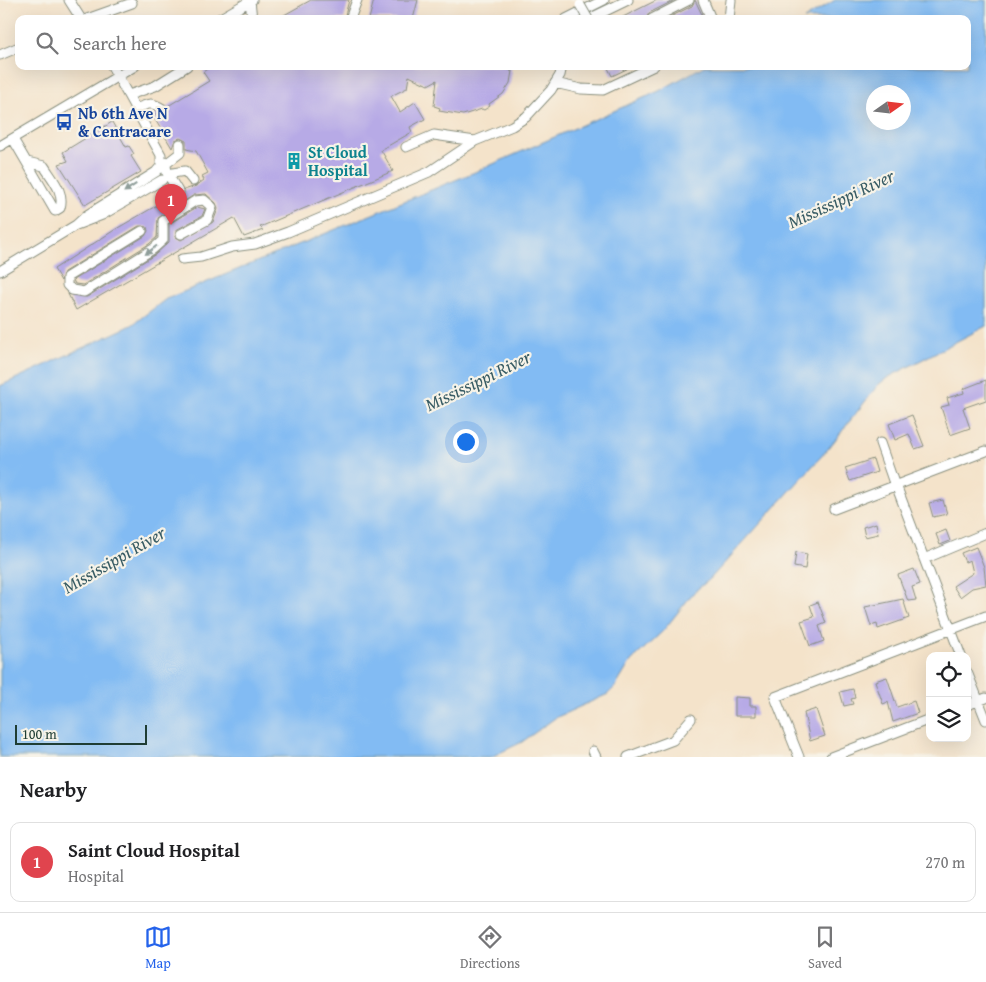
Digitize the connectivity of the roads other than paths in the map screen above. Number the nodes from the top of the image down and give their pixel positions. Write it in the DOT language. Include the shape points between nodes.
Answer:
graph roads {
  1 [pos="69,0"];
  2 [pos="251,0"];
  3 [pos="357,0"];
  4 [pos="604,0"];
  5 [pos="628,0"];
  6 [pos="690,0"];
  7 [pos="703,0"];
  8 [pos="731,0"];
  9 [pos="132,3"];
  10 [pos="578,3"];
  11 [pos="78,15"];
  12 [pos="98,15"];
  13 [pos="226,15"];
  14 [pos="252,15"];
  15 [pos="351,15"];
  16 [pos="574,15"];
  17 [pos="588,15"];
  18 [pos="597,15"];
  19 [pos="660,15"];
  20 [pos="710,15"];
  21 [pos="729,15"];
  22 [pos="15,49"];
  23 [pos="0,55"];
  24 [pos="114,70"];
  25 [pos="128,70"];
  26 [pos="181,70"];
  27 [pos="560,70"];
  28 [pos="646,70"];
  29 [pos="118,76"];
  30 [pos="555,83"];
  31 [pos="129,95"];
  32 [pos="136,109"];
  33 [pos="163,109"];
  34 [pos="13,139"];
  35 [pos="475,141"];
  36 [pos="180,144"];
  37 [pos="0,146"];
  38 [pos="406,147"];
  39 [pos="26,162"];
  40 [pos="166,165"];
  41 [pos="156,172"];
  42 [pos="173,173"];
  43 [pos="162,180"];
  44 [pos="193,181"];
  45 [pos="179,193"];
  46 [pos="76,225"];
  47 [pos="142,231"];
  48 [pos="181,234"];
  49 [pos="182,259"];
  50 [pos="0,271"];
  51 [pos="880,443"];
  52 [pos="986,450"];
  53 [pos="895,486"];
  54 [pos="834,509"];
  55 [pos="986,534"];
  56 [pos="924,559"];
  57 [pos="986,616"];
  58 [pos="951,630"];
  59 [pos="959,652"];
  60 [pos="971,679"];
  61 [pos="982,699"];
  62 [pos="691,719"];
  63 [pos="986,720"];
  64 [pos="926,721"];
  65 [pos="628,757"];
  66 [pos="798,757"];
  67 [pos="831,757"];
  1 -- 11 [label="street"];
  2 -- 13 [label="street"];
  2 -- 14 [label="street"];
  3 -- 15 [label="street"];
  4 -- 16 [label="street"];
  5 -- 18 [label="street"];
  6 -- 19 [label="street"];
  7 -- 20 [label="street"];
  8 -- 21 [label="street"];
  9 -- 12 [label="street"];
  10 -- 17 [label="street, bridge"];
  22 -- 23 [label="street"];
  24 -- 29 [label="street"];
  25 -- 29 [label="street"];
  26 -- 31 [label="street" via="155,86"];
  27 -- 30 [label="street"];
  28 -- 30 [label="street" via="603,90"];
  29 -- 31 [label="street"];
  29 -- 34 [label="street"];
  30 -- 35 [label="street" via="526,116 512,126"];
  31 -- 32 [label="street"];
  32 -- 33 [label="street" via="148,103"];
  32 -- 41 [label="street" via="161,155 161,166"];
  34 -- 37 [label="street"];
  34 -- 39 [label="street"];
  35 -- 38 [label="street" via="434,136"];
  35 -- 49 [label="street" via="429,172 288,232 255,244"];
  36 -- 40 [label="street" via="180,153"];
  39 -- 39 [label="street" via="42,190 55,212 63,199 59,190 44,166"];
  40 -- 41 [label="street"];
  40 -- 45 [label="street"];
  41 -- 46 [label="street, one-way"];
  42 -- 44 [label="street" via="186,171"];
  43 -- 46 [label="street" via="102,215"];
  46 -- 50 [label="street"];
  48 -- 47 [label="street, one-way" via="207,220 212,207 204,200 195,201 162,221 163,240 153,249 84,292 67,286 67,277"];
  51 -- 53 [label="street"];
  52 -- 53 [label="street"];
  53 -- 54 [label="street"];
  53 -- 56 [label="street"];
  55 -- 56 [label="street"];
  56 -- 58 [label="street"];
  57 -- 58 [label="street"];
  58 -- 59 [label="street"];
  58 -- 66 [label="street" via="775,696"];
  60 -- 61 [label="street"];
  61 -- 63 [label="street"];
  62 -- 65 [label="street" via="673,740"];
  64 -- 67 [label="street"];
}
